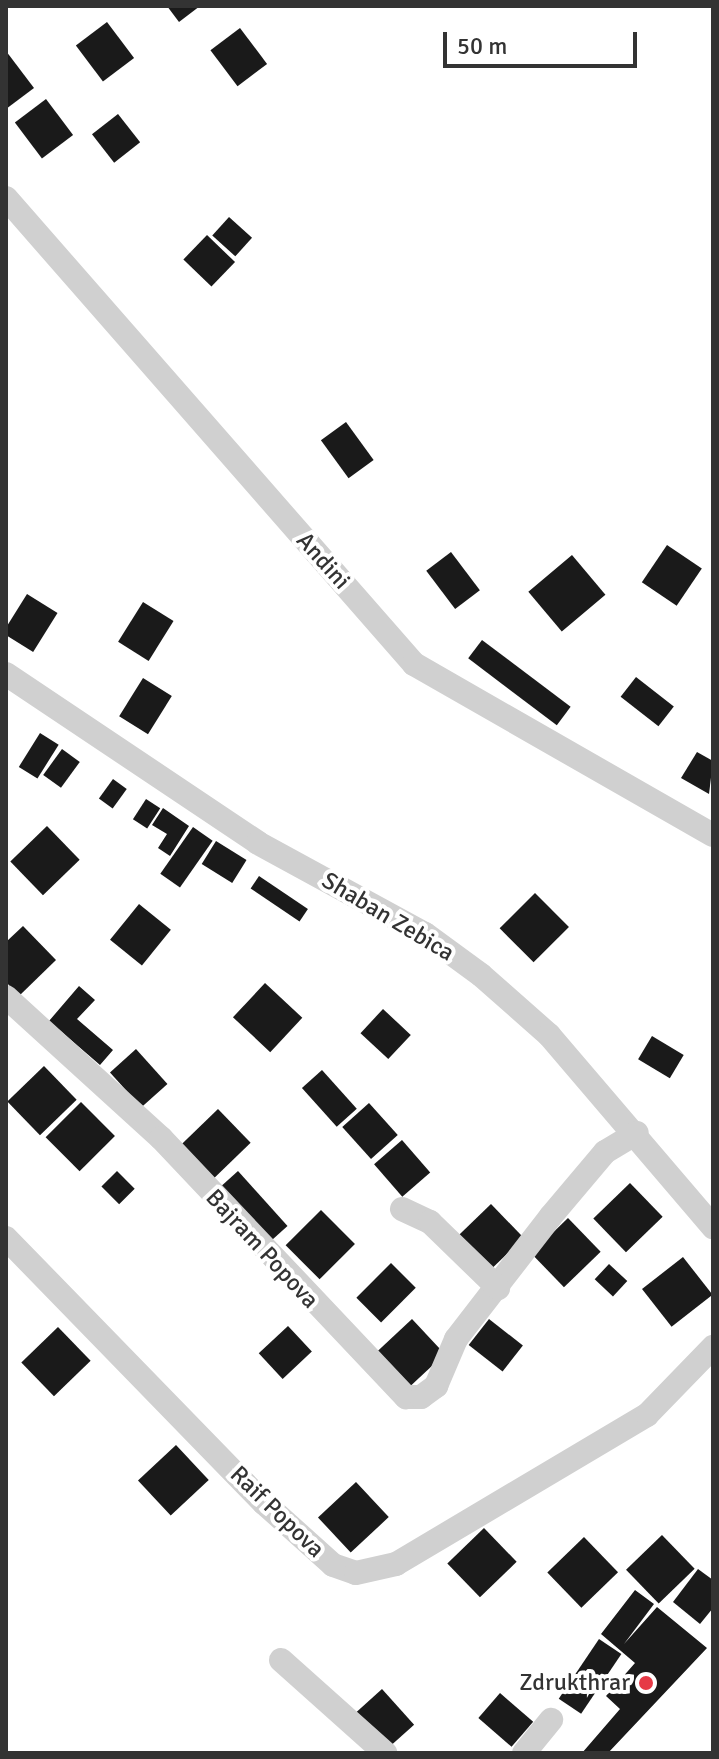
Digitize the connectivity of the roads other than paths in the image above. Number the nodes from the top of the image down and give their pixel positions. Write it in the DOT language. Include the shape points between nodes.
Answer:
graph roads {
  1 [pos="6,198"];
  2 [pos="6,674"];
  3 [pos="713,835"];
  4 [pos="6,997"];
  5 [pos="637,1133"];
  6 [pos="402,1209"];
  7 [pos="713,1227"];
  8 [pos="6,1238"];
  9 [pos="498,1288"];
  10 [pos="713,1347"];
  11 [pos="281,1660"];
  12 [pos="551,1720"];
  13 [pos="385,1753"];
  14 [pos="524,1753"];
  1 -- 3 [label="street, Andini" via="414,664"];
  2 -- 5 [label="street, Shaban Zebica" via="258,843 425,934 549,1035"];
  4 -- 9 [label="street, Bajram Popova" via="161,1138 406,1397 421,1397 436,1386 456,1339"];
  5 -- 7 [label="street, Shaban Zebica"];
  5 -- 9 [label="street, Bajram Popova" via="605,1152 576,1184"];
  6 -- 9 [label="street" via="430,1222"];
  8 -- 10 [label="street, Raif Popova" via="264,1503 333,1565 356,1573 396,1564 647,1415"];
  11 -- 13 [label="street"];
  12 -- 14 [label="street"];
}
